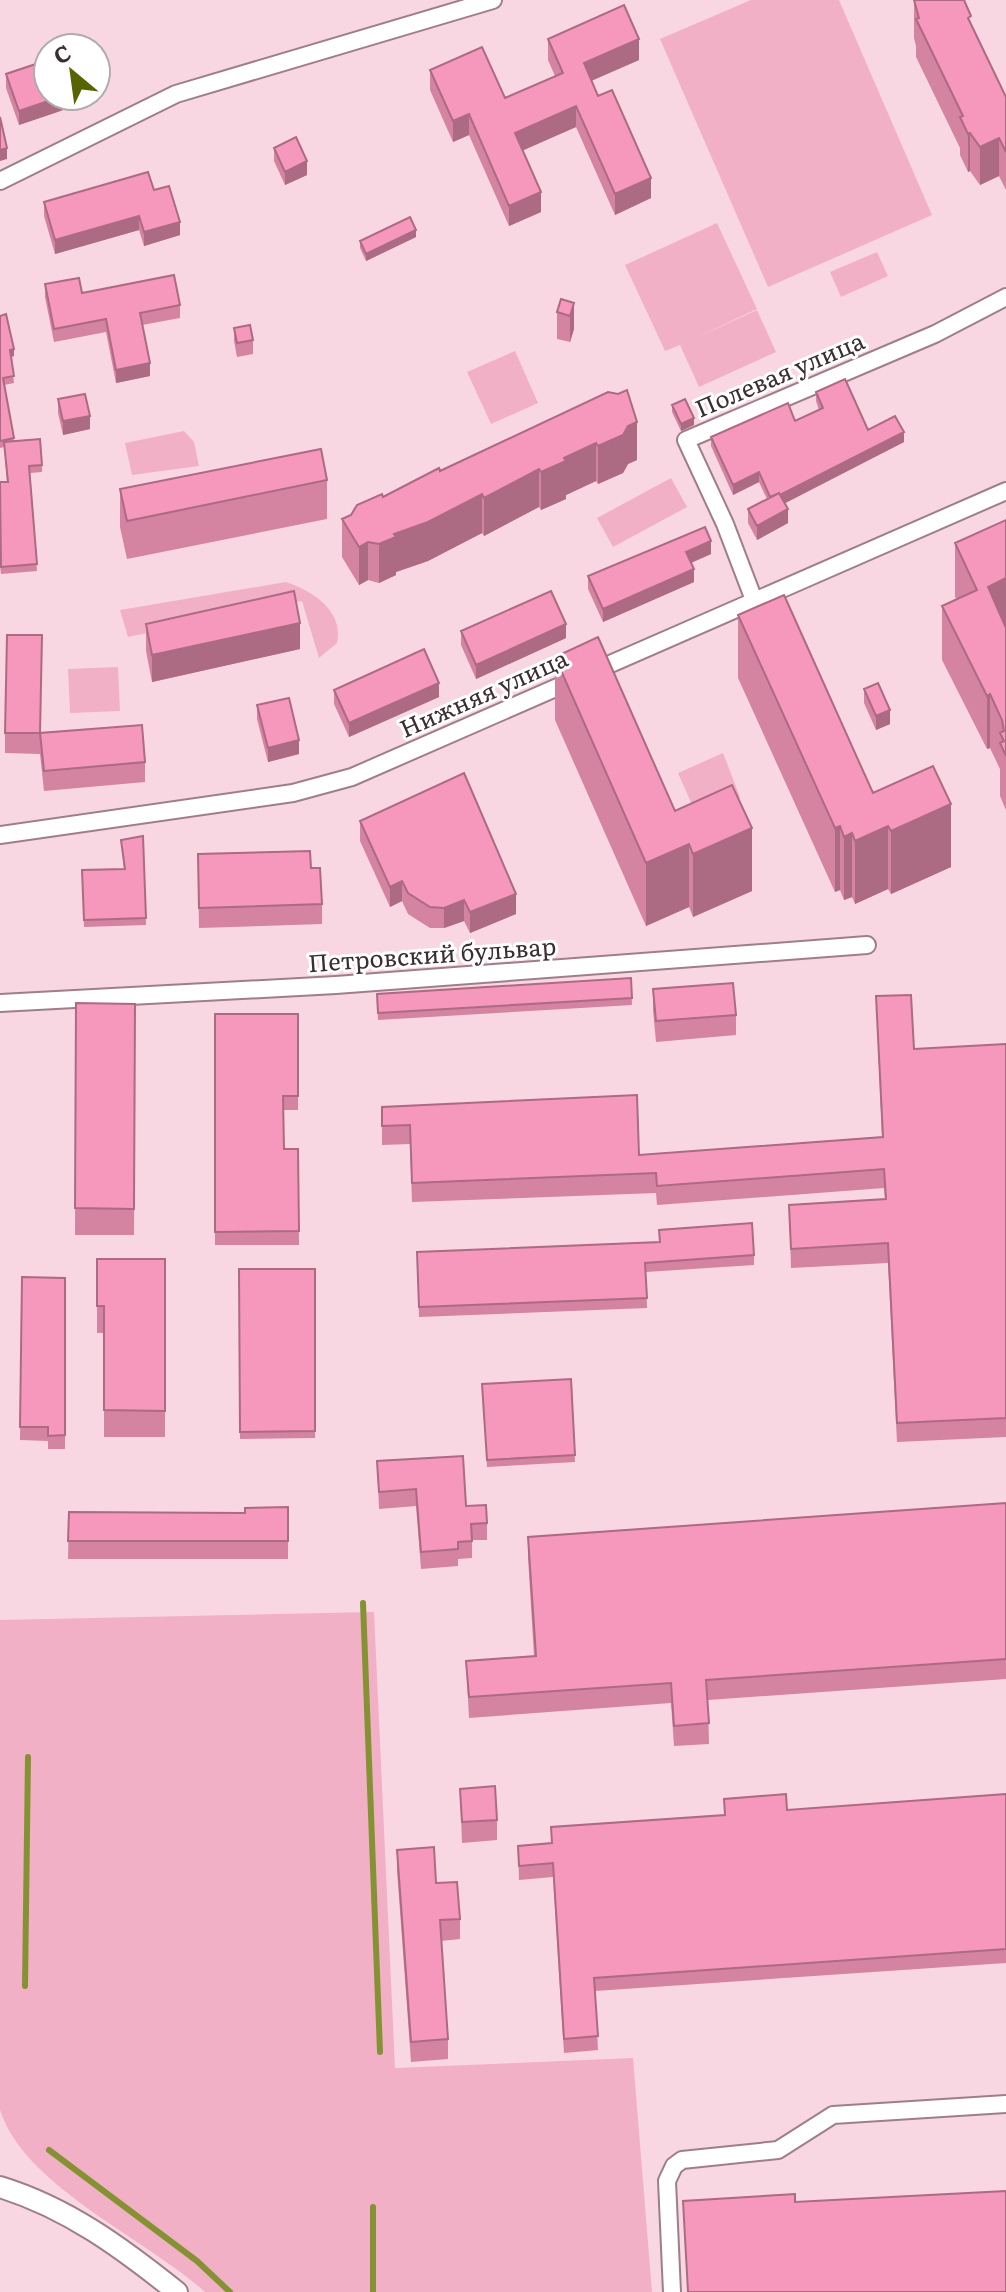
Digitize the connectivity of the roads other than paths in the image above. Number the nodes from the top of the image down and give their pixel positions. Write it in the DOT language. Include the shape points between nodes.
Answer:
graph roads {
  1 [pos="493,0"];
  2 [pos="0,181"];
  3 [pos="1006,297"];
  4 [pos="1006,491"];
  5 [pos="754,600"];
  6 [pos="0,835"];
  7 [pos="867,945"];
  8 [pos="0,1003"];
  9 [pos="1006,2104"];
  10 [pos="0,2187"];
  11 [pos="177,2292"];
  12 [pos="672,2292"];
  1 -- 2 [label="street" via="176,94"];
  3 -- 5 [label="street, Полевая улица" via="935,334 686,440"];
  4 -- 5 [label="street, Нижняя улица"];
  5 -- 6 [label="street, Нижняя улица" via="352,777 293,793"];
  7 -- 8 [label="street, Петровский бульвар" via="336,985"];
  9 -- 12 [label="street" via="833,2115 778,2150 682,2160 667,2181"];
  10 -- 11 [label="street" via="62,2211"];
}
